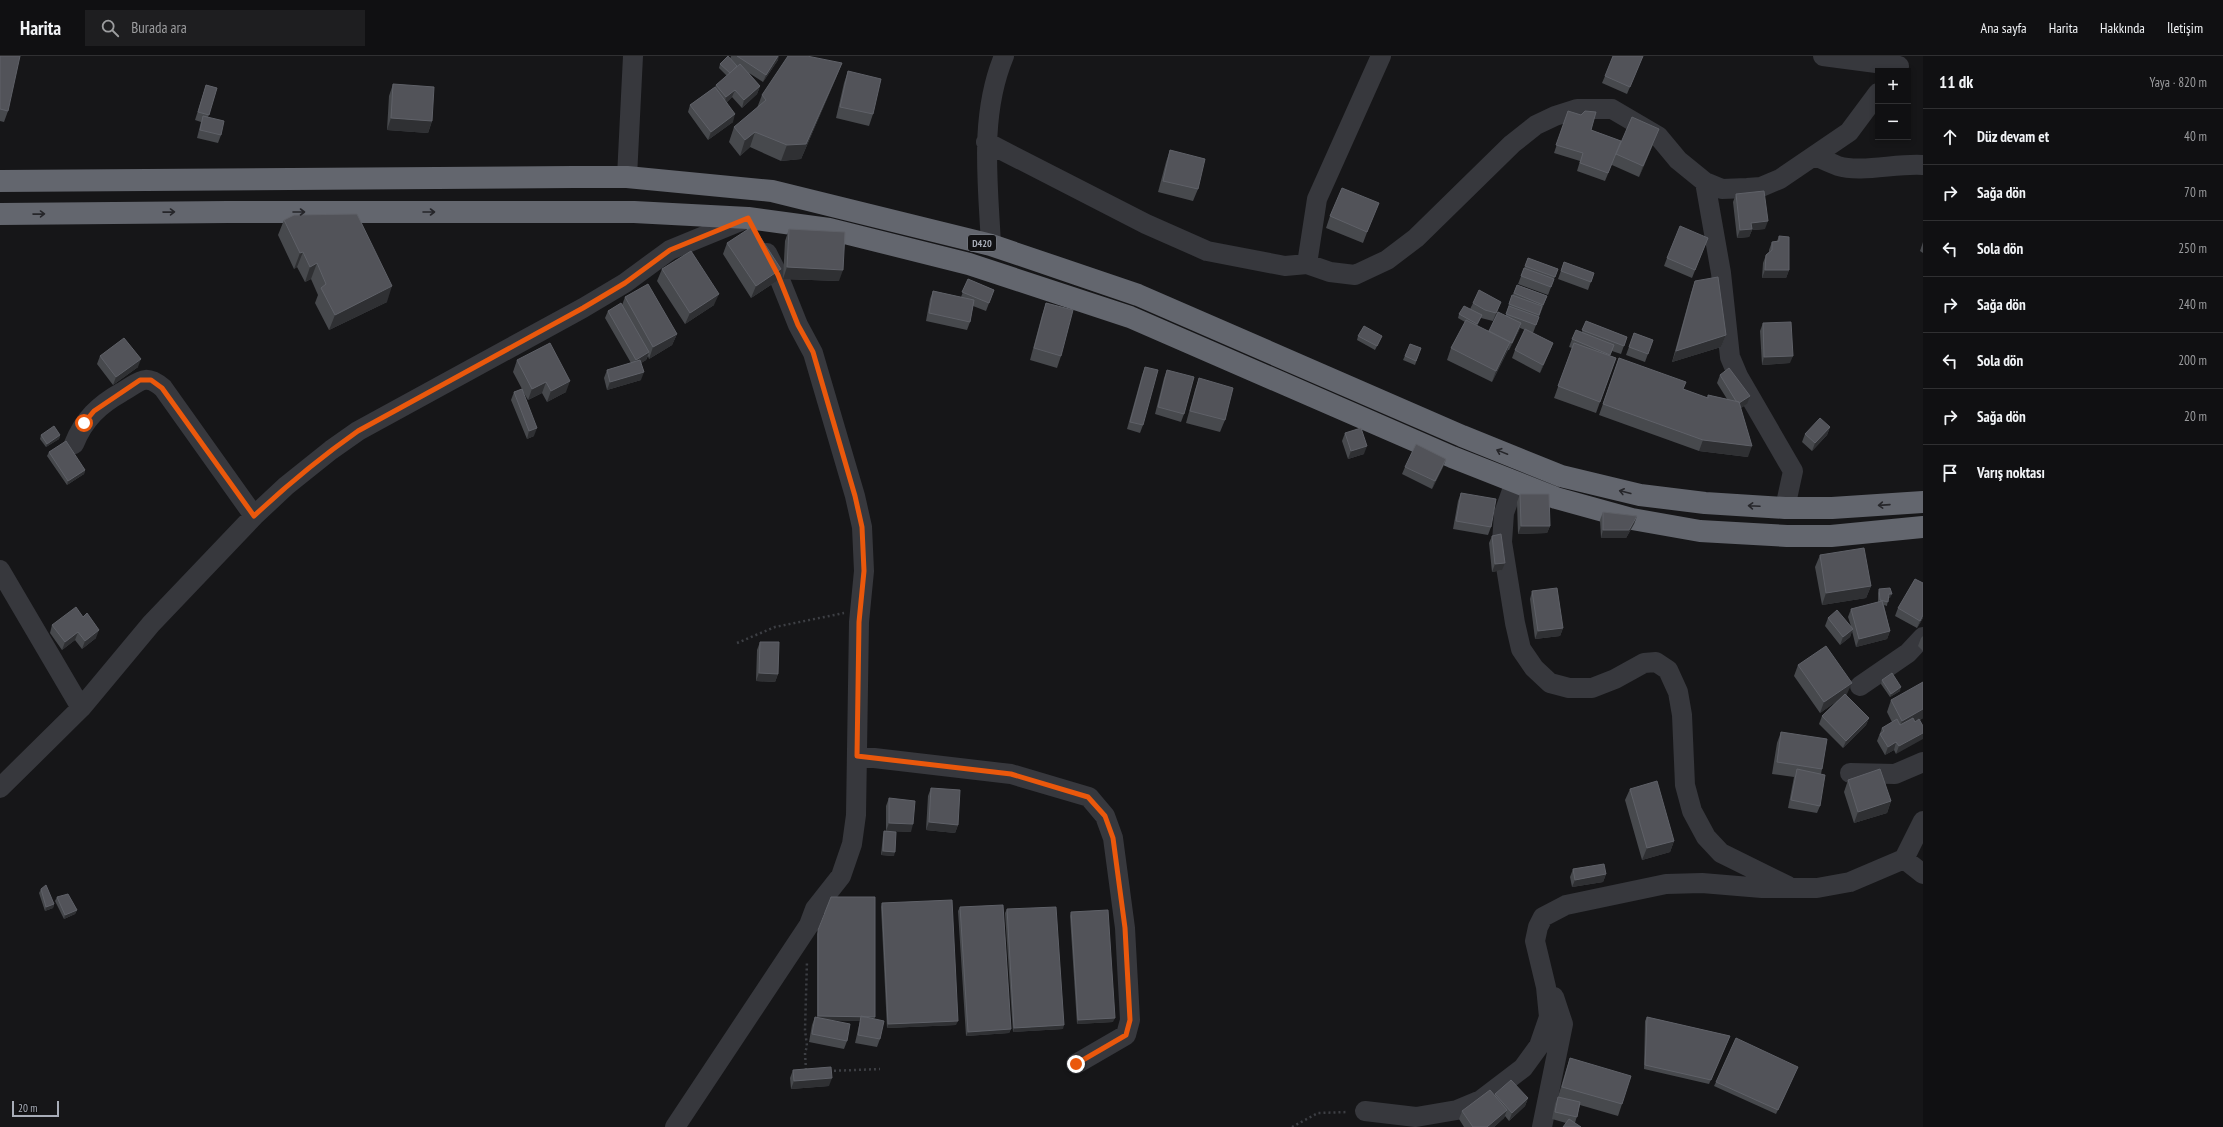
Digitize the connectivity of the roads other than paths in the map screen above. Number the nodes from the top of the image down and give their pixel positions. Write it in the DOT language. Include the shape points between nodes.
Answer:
graph roads {
  1 [pos="633,56"];
  2 [pos="1004,56"];
  3 [pos="1381,56"];
  4 [pos="1823,56"];
  5 [pos="1899,64"];
  6 [pos="1875,97"];
  7 [pos="986,142"];
  8 [pos="1815,156"];
  9 [pos="1923,165"];
  10 [pos="627,177"];
  11 [pos="0,181"];
  12 [pos="1704,182"];
  13 [pos="0,214"];
  14 [pos="748,218"];
  15 [pos="991,245"];
  16 [pos="1307,264"];
  17 [pos="74,444"];
  18 [pos="1515,482"];
  19 [pos="1923,502"];
  20 [pos="1785,508"];
  21 [pos="254,516"];
  22 [pos="1923,528"];
  23 [pos="0,570"];
  24 [pos="1923,636"];
  25 [pos="1860,686"];
  26 [pos="81,708"];
  27 [pos="857,756"];
  28 [pos="1923,762"];
  29 [pos="1850,774"];
  30 [pos="0,788"];
  31 [pos="1923,821"];
  32 [pos="1904,859"];
  33 [pos="1923,874"];
  34 [pos="1791,888"];
  35 [pos="1546,987"];
  36 [pos="1076,1064"];
  37 [pos="1365,1111"];
  38 [pos="675,1127"];
  39 [pos="1542,1127"];
  1 -- 10 [label="street"];
  2 -- 7 [label="street" via="996,77"];
  3 -- 16 [label="street" via="1317,199"];
  4 -- 5 [label="street"];
  6 -- 8 [label="street" via="1849,132"];
  7 -- 15 [label="street"];
  7 -- 16 [label="street" via="1146,224 1207,251 1285,266"];
  8 -- 9 [label="street" via="1838,166 1860,168 1903,163"];
  8 -- 12 [label="street" via="1780,179 1761,187 1722,189"];
  10 -- 11 [label="highway, D420"];
  10 -- 15 [label="highway, D420" via="772,191"];
  12 -- 16 [label="street" via="1678,160 1658,136 1612,109 1577,109 1536,125 1512,144 1416,238 1387,260 1354,275 1330,272"];
  12 -- 20 [label="street" via="1721,273 1730,357 1738,376 1793,471"];
  13 -- 14 [label="highway, D420, one-way" via="634,212"];
  14 -- 18 [label="highway, D420" via="829,229 970,264 1130,317"];
  14 -- 21 [label="street" via="670,250 625,283 583,308 358,431 286,486"];
  14 -- 27 [label="street" via="778,275 798,325 813,352 862,527 864,571 860,609"];
  20 -- 15 [label="highway, D420, one-way" via="1705,503 1640,495 1561,476 1462,436 1138,295"];
  17 -- 21 [label="street" via="84,423 94,411 140,380 151,380 162,388"];
  18 -- 22 [label="highway, D420" via="1556,498 1700,531 1832,536"];
  18 -- 34 [label="street" via="1504,512 1502,542 1521,649 1550,683 1569,688 1592,688 1615,680 1644,663 1656,662 1668,670 1678,692 1682,715 1685,785 1692,810 1706,836 1721,853"];
  19 -- 20 [label="highway, D420, one-way" via="1832,508"];
  21 -- 26 [label="street" via="151,624"];
  23 -- 26 [label="street"];
  24 -- 25 [label="street" via="1908,653"];
  26 -- 30 [label="street"];
  27 -- 36 [label="street" via="1011,774 1088,797 1105,816 1113,838 1125,928 1130,1020 1126,1035"];
  27 -- 38 [label="street" via="856,815 852,844 842,876 815,909 809,924"];
  28 -- 29 [label="street" via="1895,774"];
  31 -- 32 [label="street"];
  32 -- 33 [label="street"];
  32 -- 34 [label="street" via="1850,882 1817,888"];
  34 -- 35 [label="street" via="1702,883 1666,884 1566,905 1543,918 1538,927 1536,941"];
  35 -- 37 [label="street" via="1549,1017 1539,1046 1523,1068 1481,1100 1457,1110 1416,1117"];
  35 -- 39 [label="street" via="1553,995 1563,1024"];
}
